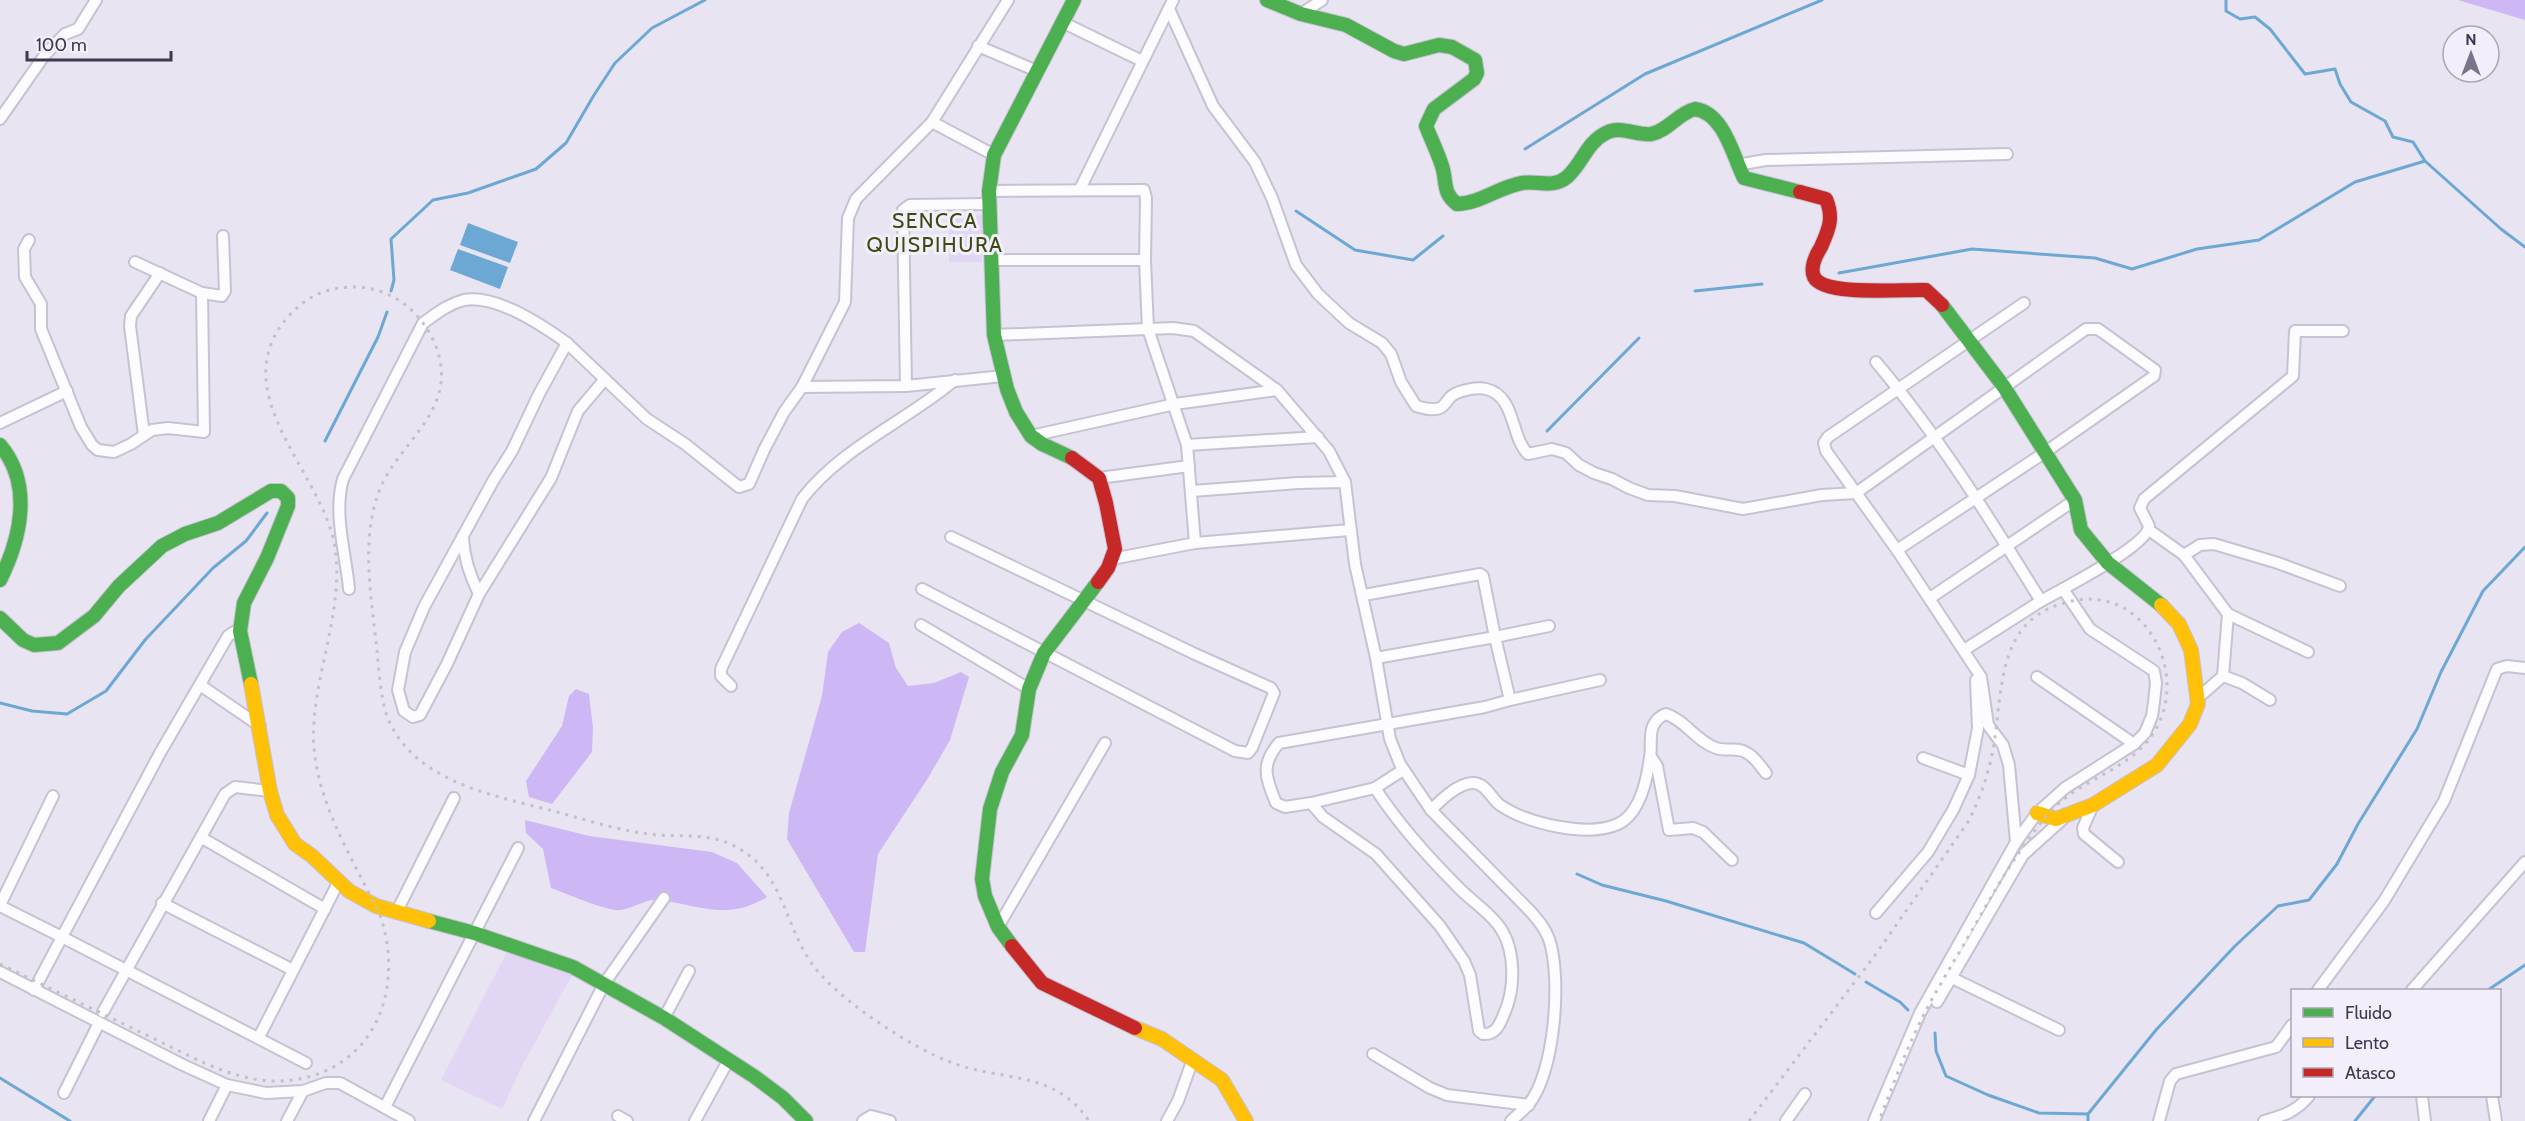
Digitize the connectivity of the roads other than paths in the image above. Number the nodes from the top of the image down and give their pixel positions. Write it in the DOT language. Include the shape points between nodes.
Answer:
graph roads {
  1 [pos="96,0"];
  2 [pos="1008,0"];
  3 [pos="1074,0"];
  4 [pos="1267,0"];
  5 [pos="1322,0"];
  6 [pos="1171,5"];
  7 [pos="1301,14"];
  8 [pos="1062,22"];
  9 [pos="978,46"];
  10 [pos="1142,61"];
  11 [pos="1037,71"];
  12 [pos="0,118"];
  13 [pos="932,122"];
  14 [pos="2007,154"];
  15 [pos="994,155"];
  16 [pos="1737,165"];
  17 [pos="1080,189"];
  18 [pos="989,197"];
  19 [pos="223,236"];
  20 [pos="29,240"];
  21 [pos="991,260"];
  22 [pos="1145,260"];
  23 [pos="135,262"];
  24 [pos="160,273"];
  25 [pos="202,292"];
  26 [pos="2024,303"];
  27 [pos="1148,329"];
  28 [pos="2343,331"];
  29 [pos="994,335"];
  30 [pos="1970,340"];
  31 [pos="567,343"];
  32 [pos="1876,363"];
  33 [pos="1004,375"];
  34 [pos="605,379"];
  35 [pos="955,380"];
  36 [pos="906,386"];
  37 [pos="802,387"];
  38 [pos="2004,387"];
  39 [pos="1899,389"];
  40 [pos="1277,390"];
  41 [pos="67,391"];
  42 [pos="1175,404"];
  43 [pos="0,423"];
  44 [pos="144,435"];
  45 [pos="1031,436"];
  46 [pos="1317,437"];
  47 [pos="1934,438"];
  48 [pos="0,445"];
  49 [pos="1187,445"];
  50 [pos="2044,453"];
  51 [pos="1189,466"];
  52 [pos="1098,478"];
  53 [pos="1345,482"];
  54 [pos="1192,491"];
  55 [pos="1856,493"];
  56 [pos="1974,498"];
  57 [pos="2075,500"];
  58 [pos="1350,530"];
  59 [pos="2149,530"];
  60 [pos="462,536"];
  61 [pos="951,537"];
  62 [pos="1195,543"];
  63 [pos="2007,546"];
  64 [pos="1897,550"];
  65 [pos="2184,555"];
  66 [pos="1112,559"];
  67 [pos="2108,563"];
  68 [pos="0,580"];
  69 [pos="2340,586"];
  70 [pos="2063,588"];
  71 [pos="349,589"];
  72 [pos="922,589"];
  73 [pos="479,594"];
  74 [pos="1364,595"];
  75 [pos="1930,598"];
  76 [pos="1082,600"];
  77 [pos="2041,601"];
  78 [pos="2228,614"];
  79 [pos="0,618"];
  80 [pos="921,625"];
  81 [pos="1549,626"];
  82 [pos="240,631"];
  83 [pos="1496,637"];
  84 [pos="1964,650"];
  85 [pos="2308,652"];
  86 [pos="1044,653"];
  87 [pos="1376,658"];
  88 [pos="1976,668"];
  89 [pos="2525,668"];
  90 [pos="2223,676"];
  91 [pos="2037,677"];
  92 [pos="1600,680"];
  93 [pos="200,685"];
  94 [pos="731,686"];
  95 [pos="1029,689"];
  96 [pos="2199,697"];
  97 [pos="1510,700"];
  98 [pos="2270,700"];
  99 [pos="1386,723"];
  100 [pos="260,726"];
  101 [pos="1105,743"];
  102 [pos="2134,744"];
  103 [pos="1650,757"];
  104 [pos="1923,758"];
  105 [pos="1403,770"];
  106 [pos="1766,773"];
  107 [pos="1969,775"];
  108 [pos="1375,788"];
  109 [pos="270,791"];
  110 [pos="53,796"];
  111 [pos="454,798"];
  112 [pos="1311,803"];
  113 [pos="2093,806"];
  114 [pos="1431,810"];
  115 [pos="2037,813"];
  116 [pos="2064,818"];
  117 [pos="202,838"];
  118 [pos="2016,842"];
  119 [pos="518,848"];
  120 [pos="1732,860"];
  121 [pos="2118,862"];
  122 [pos="2525,862"];
  123 [pos="338,883"];
  124 [pos="664,898"];
  125 [pos="162,903"];
  126 [pos="0,905"];
  127 [pos="325,909"];
  128 [pos="396,913"];
  129 [pos="1876,913"];
  130 [pos="998,927"];
  131 [pos="474,933"];
  132 [pos="62,937"];
  133 [pos="293,970"];
  134 [pos="127,971"];
  135 [pos="689,971"];
  136 [pos="0,972"];
  137 [pos="1950,981"];
  138 [pos="1936,983"];
  139 [pos="604,984"];
  140 [pos="2319,989"];
  141 [pos="2413,989"];
  142 [pos="34,990"];
  143 [pos="1937,1002"];
  144 [pos="103,1012"];
  145 [pos="664,1018"];
  146 [pos="99,1023"];
  147 [pos="2291,1025"];
  148 [pos="2059,1030"];
  149 [pos="259,1037"];
  150 [pos="1373,1054"];
  151 [pos="1193,1059"];
  152 [pos="728,1061"];
  153 [pos="306,1063"];
  154 [pos="227,1084"];
  155 [pos="303,1091"];
  156 [pos="64,1092"];
  157 [pos="1805,1094"];
  158 [pos="2308,1097"];
  159 [pos="2422,1097"];
  160 [pos="2492,1097"];
  161 [pos="1529,1105"];
  162 [pos="385,1107"];
  163 [pos="209,1121"];
  164 [pos="287,1121"];
  165 [pos="409,1121"];
  166 [pos="534,1121"];
  167 [pos="694,1121"];
  168 [pos="806,1121"];
  169 [pos="863,1121"];
  170 [pos="890,1121"];
  171 [pos="1167,1121"];
  172 [pos="1246,1121"];
  173 [pos="1511,1121"];
  174 [pos="1786,1121"];
  175 [pos="1874,1121"];
  176 [pos="2159,1121"];
  177 [pos="2264,1121"];
  178 [pos="2425,1121"];
  179 [pos="2496,1121"];
  1 -- 12 [label="street" via="78,28 65,34 44,56"];
  2 -- 9 [label="street"];
  3 -- 8 [label="street"];
  4 -- 7 [label="street"];
  5 -- 7 [label="street"];
  6 -- 10 [label="street"];
  6 -- 55 [label="street" via="1214,106 1255,162 1296,265 1318,294 1349,323 1382,343 1416,406 1441,408 1454,394 1486,389 1498,395 1510,412 1521,447 1528,454 1552,449 1566,453 1594,473 1648,495 1743,509"];
  7 -- 16 [label="street" via="1346,25 1404,54 1438,45 1452,47 1475,60 1474,79 1434,109 1426,126 1443,169 1449,198 1457,204 1527,182 1560,183 1605,132 1654,134 1694,108 1708,113 1719,126"];
  8 -- 10 [label="street"];
  8 -- 11 [label="street"];
  9 -- 11 [label="street"];
  9 -- 13 [label="street"];
  10 -- 17 [label="street"];
  11 -- 15 [label="street"];
  13 -- 15 [label="street"];
  13 -- 37 [label="street" via="856,199 848,218 845,302"];
  14 -- 16 [label="street" via="1766,160"];
  15 -- 18 [label="street"];
  16 -- 30 [label="street" via="1744,178 1826,199 1831,224 1811,267 1820,282 1830,287 1868,291 1926,290 1945,307"];
  17 -- 18 [label="street"];
  17 -- 22 [label="street" via="1144,190"];
  18 -- 21 [label="street"];
  18 -- 36 [label="street" via="910,205 903,210"];
  19 -- 25 [label="street" via="225,291 222,296"];
  20 -- 41 [label="street" via="24,249 25,277 42,304 41,329"];
  21 -- 22 [label="street"];
  21 -- 29 [label="street"];
  22 -- 27 [label="street"];
  23 -- 24 [label="street"];
  24 -- 25 [label="street"];
  24 -- 44 [label="street" via="131,316 129,326"];
  25 -- 44 [label="street" via="204,432 160,428"];
  26 -- 30 [label="street"];
  27 -- 29 [label="street"];
  27 -- 40 [label="street" via="1194,331"];
  27 -- 42 [label="street"];
  28 -- 59 [label="street" via="2295,331 2293,376 2144,499 2139,508"];
  29 -- 33 [label="street"];
  30 -- 38 [label="street"];
  30 -- 39 [label="street"];
  31 -- 34 [label="street"];
  31 -- 60 [label="street" via="512,451"];
  31 -- 71 [label="street" via="538,323 480,299 463,300 423,323 339,492"];
  32 -- 39 [label="street"];
  33 -- 35 [label="street"];
  33 -- 45 [label="street" via="1016,412"];
  34 -- 37 [label="street" via="647,419 739,487 748,484 784,412"];
  34 -- 73 [label="street" via="578,411 550,478"];
  35 -- 36 [label="street"];
  35 -- 94 [label="street" via="818,478 802,499 721,669 721,676"];
  36 -- 37 [label="street"];
  38 -- 47 [label="street"];
  38 -- 50 [label="street"];
  38 -- 50 [label="street" via="2090,328 2098,329 2155,370 2154,376"];
  39 -- 47 [label="street"];
  39 -- 55 [label="street" via="1828,436 1824,443"];
  40 -- 42 [label="street"];
  40 -- 46 [label="street"];
  41 -- 43 [label="street"];
  41 -- 44 [label="street" via="81,427 98,450 114,452"];
  42 -- 45 [label="street"];
  42 -- 49 [label="street"];
  45 -- 52 [label="street" via="1080,462"];
  46 -- 49 [label="street"];
  46 -- 53 [label="street"];
  47 -- 55 [label="street"];
  47 -- 56 [label="street"];
  48 -- 68 [label="street" via="18,473 21,499 14,548"];
  49 -- 51 [label="street"];
  50 -- 56 [label="street"];
  50 -- 57 [label="street"];
  51 -- 52 [label="street"];
  51 -- 54 [label="street"];
  52 -- 66 [label="street" via="1115,549"];
  53 -- 54 [label="street"];
  53 -- 58 [label="street"];
  54 -- 62 [label="street"];
  55 -- 64 [label="street"];
  56 -- 63 [label="street"];
  56 -- 64 [label="street"];
  57 -- 63 [label="street"];
  57 -- 67 [label="street" via="2082,530"];
  58 -- 62 [label="street"];
  58 -- 74 [label="street"];
  59 -- 65 [label="street"];
  59 -- 67 [label="street"];
  60 -- 73 [label="street" via="470,576"];
  60 -- 73 [label="street" via="405,652 398,690 404,711 413,717 420,715 426,705"];
  61 -- 76 [label="street"];
  62 -- 66 [label="street"];
  63 -- 75 [label="street"];
  63 -- 77 [label="street"];
  64 -- 75 [label="street"];
  65 -- 69 [label="street" via="2200,545 2214,544"];
  65 -- 78 [label="street"];
  66 -- 76 [label="street"];
  67 -- 70 [label="street"];
  67 -- 96 [label="street" via="2159,602 2179,624 2191,650"];
  70 -- 77 [label="street"];
  70 -- 102 [label="street" via="2090,629 2154,671 2152,716"];
  72 -- 86 [label="street"];
  74 -- 83 [label="street" via="1482,574"];
  74 -- 87 [label="street"];
  75 -- 84 [label="street"];
  76 -- 86 [label="street"];
  76 -- 86 [label="street" via="1271,688 1274,693 1252,748 1248,753 1235,751"];
  77 -- 84 [label="street"];
  78 -- 85 [label="street"];
  78 -- 90 [label="street"];
  79 -- 82 [label="street" via="34,645 58,644 94,615 162,546 218,523 271,491 281,491 288,498 288,506 244,603"];
  80 -- 95 [label="street"];
  81 -- 83 [label="street"];
  82 -- 93 [label="street" via="228,636"];
  82 -- 100 [label="street"];
  83 -- 87 [label="street"];
  83 -- 97 [label="street"];
  84 -- 88 [label="street"];
  86 -- 95 [label="street"];
  87 -- 99 [label="street"];
  88 -- 107 [label="street" via="1978,728"];
  88 -- 118 [label="street" via="1981,676 1989,729 2008,757"];
  89 -- 140 [label="street" via="2497,669 2444,801 2384,901"];
  90 -- 96 [label="street"];
  90 -- 98 [label="street"];
  91 -- 102 [label="street"];
  92 -- 97 [label="street"];
  93 -- 100 [label="street"];
  93 -- 132 [label="street" via="139,790"];
  95 -- 130 [label="street" via="1022,735 1002,772 990,809 982,879"];
  96 -- 113 [label="street" via="2190,724 2157,765"];
  97 -- 99 [label="street"];
  99 -- 105 [label="street"];
  99 -- 112 [label="street" via="1279,743 1267,760 1267,779 1276,803 1285,807"];
  100 -- 109 [label="street"];
  101 -- 130 [label="street"];
  102 -- 115 [label="street" via="2065,788"];
  103 -- 106 [label="street" via="1654,723 1666,714 1717,749 1746,752"];
  103 -- 114 [label="street" via="1633,812 1616,825 1570,830 1540,822 1500,804 1483,786 1471,783"];
  103 -- 120 [label="street" via="1657,766 1669,830 1693,828 1703,832"];
  104 -- 107 [label="street"];
  105 -- 108 [label="street"];
  105 -- 114 [label="street"];
  107 -- 129 [label="street" via="1928,852"];
  108 -- 112 [label="street"];
  108 -- 112 [label="street" via="1427,856 1502,930 1509,952 1512,992 1492,1033 1479,1031 1470,975 1440,926 1376,854 1323,817"];
  109 -- 117 [label="street" via="235,787 229,790"];
  109 -- 123 [label="street" via="289,836"];
  110 -- 126 [label="street"];
  111 -- 128 [label="street"];
  113 -- 116 [label="street"];
  113 -- 121 [label="street" via="2084,834"];
  114 -- 161 [label="street" via="1531,912 1549,939 1556,1024 1547,1061"];
  115 -- 116 [label="street"];
  115 -- 118 [label="street"];
  116 -- 137 [label="street" via="2023,855"];
  117 -- 125 [label="street"];
  117 -- 127 [label="street"];
  118 -- 138 [label="street"];
  119 -- 131 [label="street"];
  122 -- 141 [label="street"];
  123 -- 127 [label="street"];
  123 -- 128 [label="street" via="367,902"];
  124 -- 139 [label="street"];
  125 -- 133 [label="street"];
  125 -- 134 [label="street"];
  126 -- 132 [label="street"];
  127 -- 133 [label="street"];
  128 -- 131 [label="street"];
  130 -- 151 [label="street" via="1042,983 1161,1039"];
  131 -- 139 [label="street" via="573,967"];
  131 -- 162 [label="street"];
  132 -- 134 [label="street"];
  132 -- 142 [label="street"];
  133 -- 149 [label="street"];
  134 -- 144 [label="street"];
  134 -- 149 [label="street"];
  135 -- 145 [label="street"];
  136 -- 142 [label="street"];
  137 -- 138 [label="street"];
  137 -- 143 [label="street"];
  137 -- 148 [label="street"];
  138 -- 175 [label="street" via="1909,1035"];
  139 -- 145 [label="street"];
  139 -- 166 [label="street"];
  142 -- 146 [label="street"];
  145 -- 152 [label="street"];
  146 -- 154 [label="street"];
  146 -- 156 [label="street"];
  147 -- 176 [label="street" via="2276,1047 2176,1074 2170,1081"];
  149 -- 153 [label="street"];
  150 -- 161 [label="street" via="1447,1095"];
  151 -- 171 [label="street"];
  151 -- 172 [label="street" via="1222,1080"];
  152 -- 167 [label="street"];
  152 -- 168 [label="street" via="783,1098"];
  154 -- 155 [label="street" via="266,1093"];
  154 -- 163 [label="street"];
  155 -- 162 [label="street" via="340,1083"];
  155 -- 164 [label="street"];
  157 -- 174 [label="street"];
  158 -- 177 [label="street" via="2300,1107 2284,1116"];
  159 -- 178 [label="street"];
  160 -- 179 [label="street"];
  161 -- 173 [label="street"];
  162 -- 165 [label="street"];
  169 -- 170 [label="street" via="871,1116"];
}
